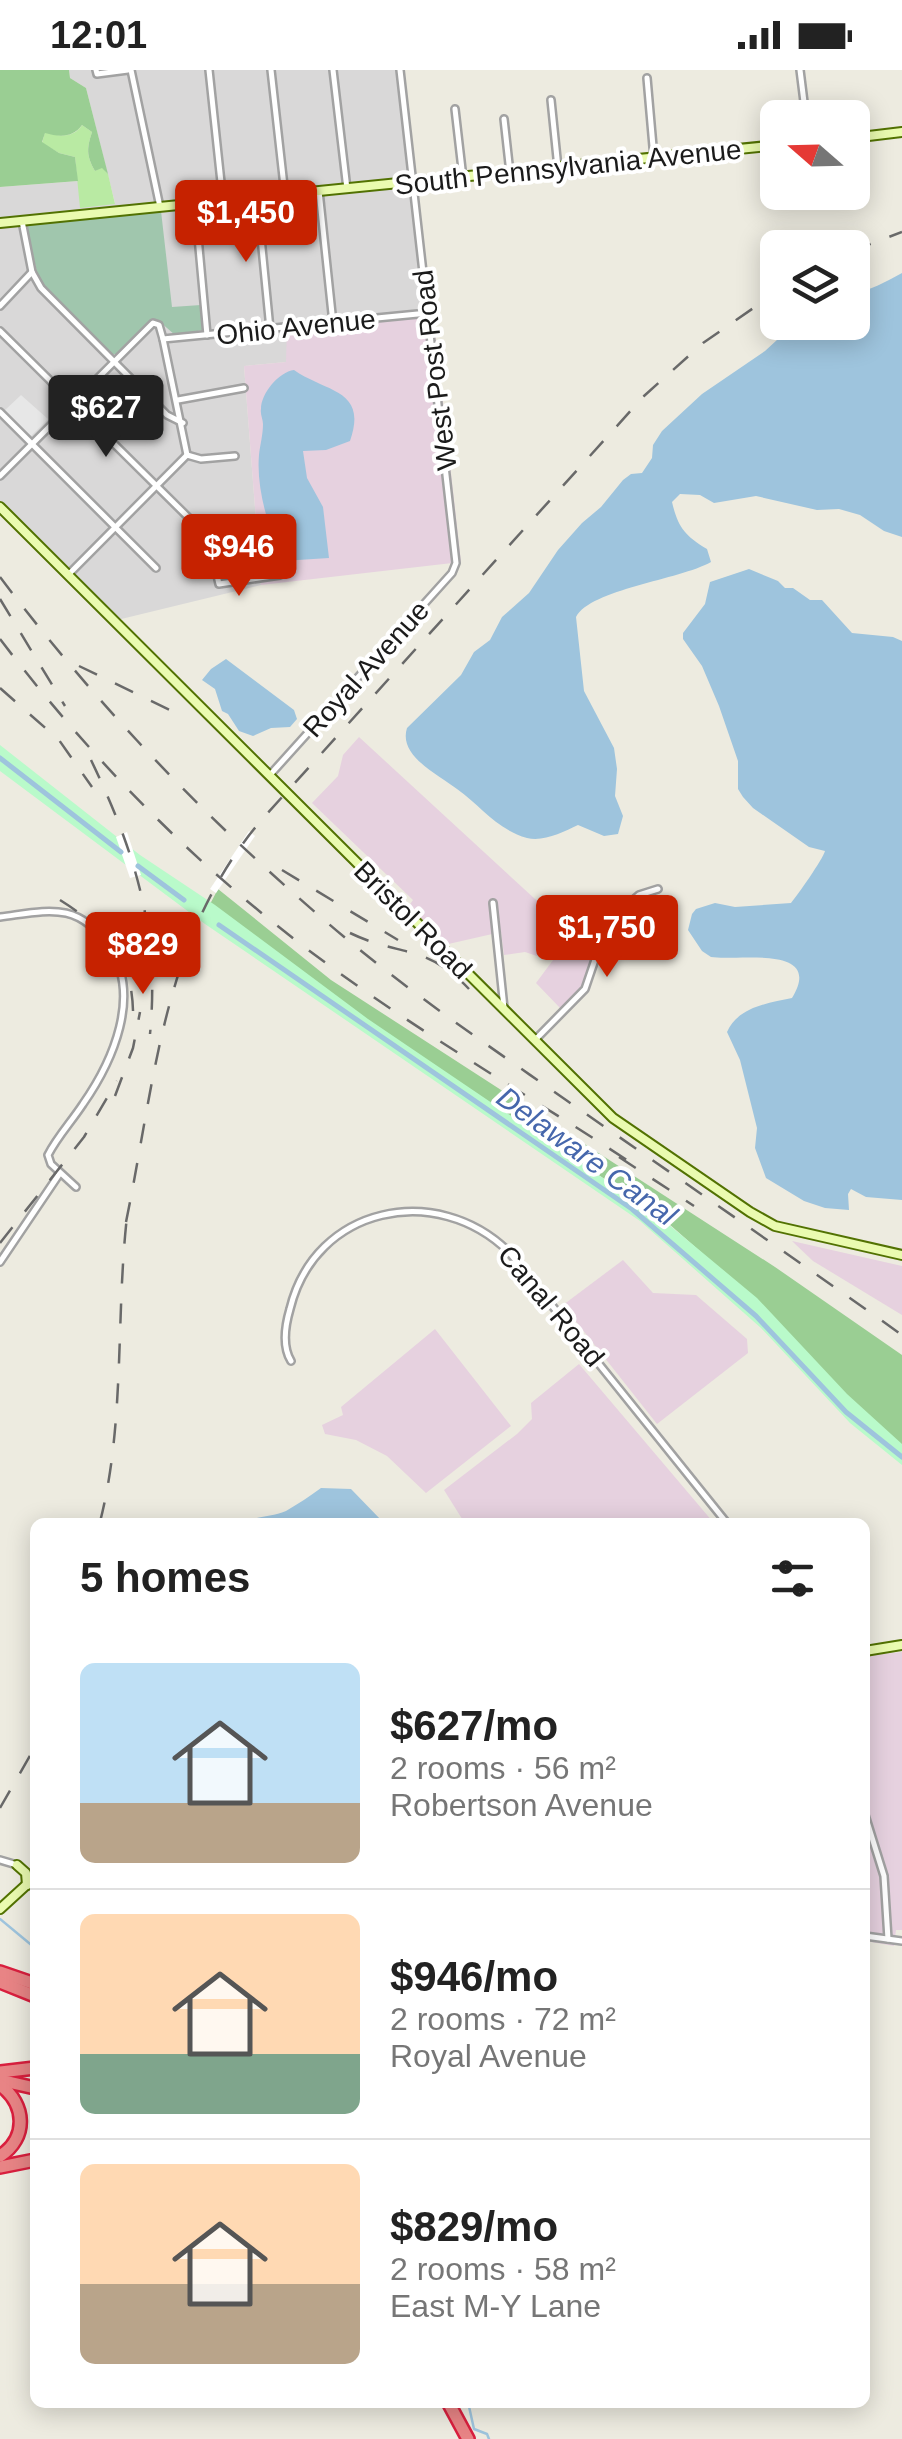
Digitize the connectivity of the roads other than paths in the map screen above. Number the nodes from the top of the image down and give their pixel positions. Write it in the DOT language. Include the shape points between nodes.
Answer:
graph roads {
  1 [pos="96,70"];
  2 [pos="129,70"];
  3 [pos="208,70"];
  4 [pos="271,70"];
  5 [pos="333,70"];
  6 [pos="400,70"];
  7 [pos="800,70"];
  8 [pos="648,78"];
  9 [pos="551,100"];
  10 [pos="804,100"];
  11 [pos="455,109"];
  12 [pos="504,119"];
  13 [pos="902,132"];
  14 [pos="870,136"];
  15 [pos="760,147"];
  16 [pos="654,158"];
  17 [pos="558,168"];
  18 [pos="510,173"];
  19 [pos="463,178"];
  20 [pos="412,183"];
  21 [pos="346,189"];
  22 [pos="319,192"];
  23 [pos="285,195"];
  24 [pos="257,198"];
  25 [pos="222,201"];
  26 [pos="195,204"];
  27 [pos="160,207"];
  28 [pos="22,221"];
  29 [pos="0,223"];
  30 [pos="32,272"];
  31 [pos="0,306"];
  32 [pos="428,313"];
  33 [pos="332,323"];
  34 [pos="270,330"];
  35 [pos="0,331"];
  36 [pos="208,336"];
  37 [pos="164,339"];
  38 [pos="113,361"];
  39 [pos="244,388"];
  40 [pos="178,400"];
  41 [pos="72,402"];
  42 [pos="0,412"];
  43 [pos="183,423"];
  44 [pos="32,444"];
  45 [pos="187,455"];
  46 [pos="236,456"];
  47 [pos="0,476"];
  48 [pos="157,486"];
  49 [pos="0,507"];
  50 [pos="228,521"];
  51 [pos="200,524"];
  52 [pos="116,527"];
  53 [pos="456,557"];
  54 [pos="156,568"];
  55 [pos="68,575"];
  56 [pos="280,575"];
  57 [pos="268,776"];
  58 [pos="658,888"];
  59 [pos="493,902"];
  60 [pos="0,917"];
  61 [pos="504,1012"];
  62 [pos="534,1041"];
  63 [pos="60,1173"];
  64 [pos="76,1188"];
  65 [pos="902,1255"];
  66 [pos="0,1262"];
  67 [pos="292,1361"];
  68 [pos="723,1518"];
  69 [pos="902,1645"];
  70 [pos="870,1649"];
  71 [pos="870,1831"];
  72 [pos="0,1860"];
  73 [pos="18,1865"];
  74 [pos="30,1867"];
  75 [pos="30,1882"];
  76 [pos="27,1885"];
  77 [pos="0,1908"];
  78 [pos="870,1937"];
  79 [pos="888,1939"];
  80 [pos="902,1941"];
  81 [pos="0,1972"];
  82 [pos="0,1982"];
  83 [pos="30,1982"];
  84 [pos="30,1994"];
  85 [pos="30,2070"];
  86 [pos="0,2078"];
  87 [pos="30,2084"];
  88 [pos="0,2156"];
  89 [pos="30,2161"];
  90 [pos="0,2167"];
  91 [pos="447,2408"];
  92 [pos="465,2439"];
  1 -- 2 [label="street"];
  2 -- 27 [label="street"];
  3 -- 25 [label="street"];
  4 -- 23 [label="street"];
  5 -- 21 [label="street"];
  6 -- 20 [label="street, West Post Road"];
  7 -- 10 [label="street"];
  8 -- 16 [label="street"];
  9 -- 17 [label="street"];
  11 -- 19 [label="street"];
  12 -- 18 [label="street"];
  13 -- 14 [label="main road"];
  15 -- 16 [label="main road, South Pennsylvania Avenue"];
  16 -- 17 [label="main road, South Pennsylvania Avenue"];
  17 -- 18 [label="main road, South Pennsylvania Avenue"];
  18 -- 19 [label="main road, South Pennsylvania Avenue"];
  19 -- 20 [label="main road, South Pennsylvania Avenue"];
  20 -- 21 [label="main road, South Pennsylvania Avenue"];
  20 -- 32 [label="street, West Post Road"];
  21 -- 22 [label="main road, South Pennsylvania Avenue"];
  22 -- 23 [label="main road, South Pennsylvania Avenue"];
  22 -- 33 [label="street"];
  23 -- 24 [label="main road, South Pennsylvania Avenue"];
  24 -- 25 [label="main road, South Pennsylvania Avenue"];
  24 -- 34 [label="street"];
  25 -- 26 [label="main road, South Pennsylvania Avenue"];
  26 -- 27 [label="main road, South Pennsylvania Avenue"];
  26 -- 36 [label="street"];
  27 -- 28 [label="main road, South Pennsylvania Avenue"];
  28 -- 29 [label="main road, South Pennsylvania Avenue"];
  28 -- 30 [label="street"];
  30 -- 31 [label="street"];
  30 -- 38 [label="street"];
  32 -- 33 [label="street, Ohio Avenue"];
  32 -- 53 [label="street, West Post Road"];
  33 -- 34 [label="street, Ohio Avenue"];
  34 -- 36 [label="street, Ohio Avenue"];
  35 -- 41 [label="street"];
  36 -- 37 [label="street, Ohio Avenue"];
  37 -- 38 [label="street" via="159,325 150,324"];
  37 -- 40 [label="street"];
  38 -- 41 [label="street"];
  38 -- 43 [label="street"];
  39 -- 40 [label="street"];
  40 -- 43 [label="street"];
  41 -- 44 [label="street"];
  41 -- 48 [label="street"];
  42 -- 44 [label="street"];
  43 -- 45 [label="street"];
  44 -- 47 [label="street"];
  44 -- 52 [label="street"];
  45 -- 46 [label="street"];
  45 -- 48 [label="street"];
  48 -- 51 [label="street"];
  48 -- 52 [label="street"];
  49 -- 55 [label="main road, Bristol Road"];
  50 -- 51 [label="street"];
  51 -- 56 [label="street" via="219,584"];
  52 -- 54 [label="street"];
  52 -- 55 [label="street"];
  53 -- 57 [label="street, Royal Avenue" via="452,573"];
  55 -- 57 [label="main road, Bristol Road"];
  57 -- 61 [label="main road, Bristol Road"];
  58 -- 62 [label="street" via="624,908 601,942 584,990"];
  59 -- 61 [label="street"];
  60 -- 63 [label="street" via="68,912 104,939 124,979 122,1017 103,1065 48,1155"];
  61 -- 62 [label="main road, Bristol Road"];
  62 -- 65 [label="main road, Bristol Road" via="613,1118 762,1220"];
  63 -- 64 [label="street"];
  63 -- 66 [label="street"];
  67 -- 68 [label="street, Canal Road" via="286,1333 294,1295 330,1242 390,1213 460,1219 509,1252"];
  69 -- 70 [label="main road"];
  71 -- 79 [label="street" via="884,1876"];
  72 -- 73 [label="street"];
  73 -- 74 [label="main road"];
  73 -- 76 [label="main road"];
  75 -- 76 [label="main road"];
  76 -- 77 [label="main road"];
  78 -- 79 [label="street"];
  79 -- 80 [label="street"];
  81 -- 83 [label="highway"];
  82 -- 84 [label="highway"];
  85 -- 86 [label="highway"];
  86 -- 87 [label="highway"];
  86 -- 88 [label="highway" via="21,2118 15,2142"];
  89 -- 90 [label="highway"];
  91 -- 92 [label="highway"];
}
